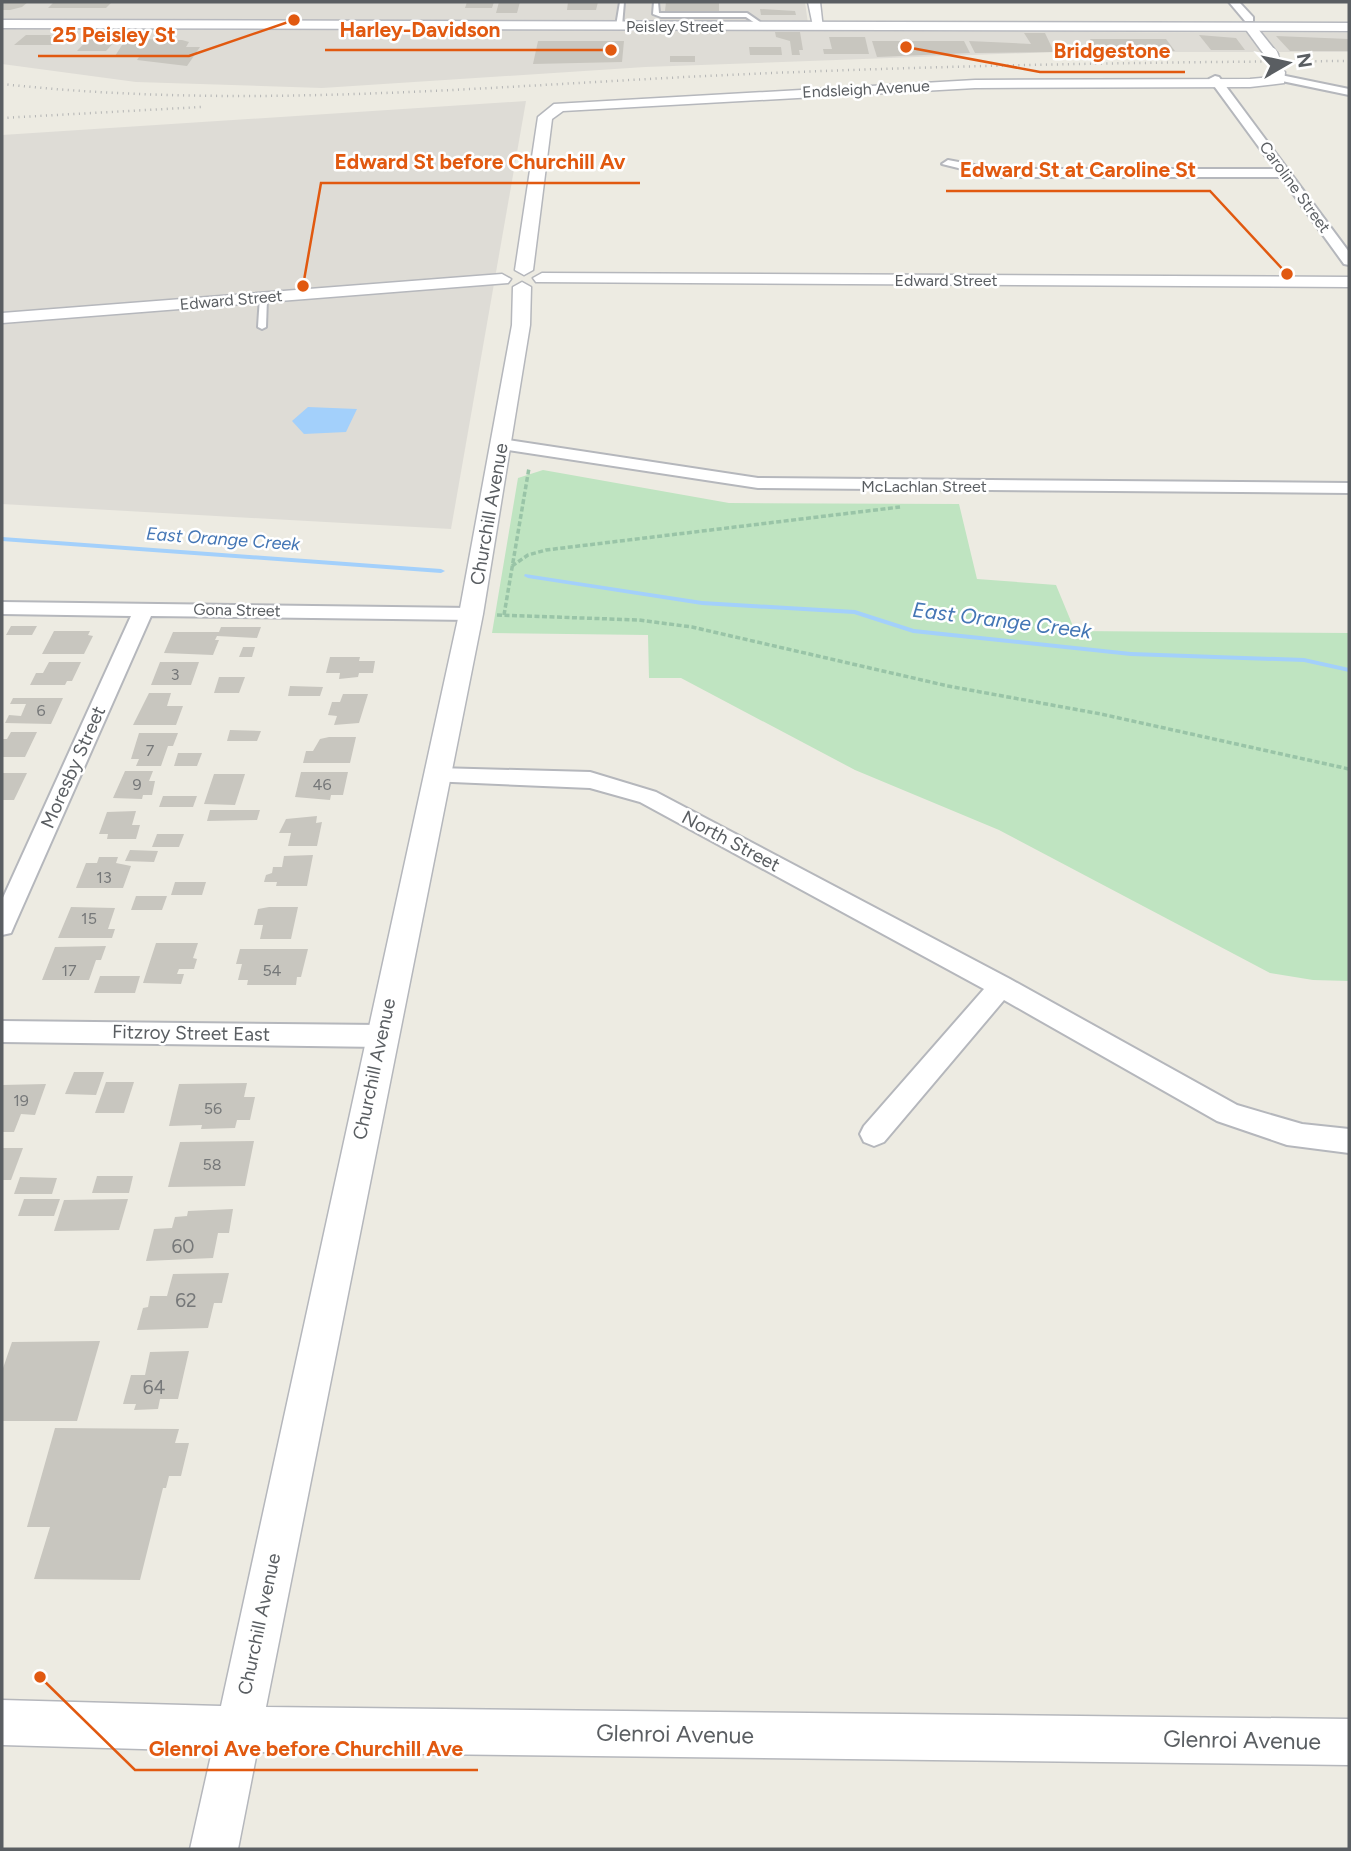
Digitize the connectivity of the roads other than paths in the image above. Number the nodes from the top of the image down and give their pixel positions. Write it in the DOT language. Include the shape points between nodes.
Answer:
graph roads {
  1 [pos="622,2"];
  2 [pos="656,2"];
  3 [pos="733,2"];
  4 [pos="814,2"];
  5 [pos="1234,2"];
  6 [pos="735,15"];
  7 [pos="757,22"];
  8 [pos="1250,23"];
  9 [pos="2,24"];
  10 [pos="619,26"];
  11 [pos="820,26"];
  12 [pos="1349,27"];
  13 [pos="1276,75"];
  14 [pos="1216,81"];
  15 [pos="1250,83"];
  16 [pos="1349,92"];
  17 [pos="559,107"];
  18 [pos="1241,113"];
  19 [pos="948,164"];
  20 [pos="1284,173"];
  21 [pos="1349,261"];
  22 [pos="522,278"];
  23 [pos="1349,282"];
  24 [pos="263,298"];
  25 [pos="2,318"];
  26 [pos="262,327"];
  27 [pos="501,444"];
  28 [pos="1349,488"];
  29 [pos="2,608"];
  30 [pos="144,609"];
  31 [pos="471,614"];
  32 [pos="438,776"];
  33 [pos="2,926"];
  34 [pos="1001,986"];
  35 [pos="2,1031"];
  36 [pos="381,1036"];
  37 [pos="874,1134"];
  38 [pos="1349,1141"];
  39 [pos="2,1723"];
  40 [pos="237,1729"];
  41 [pos="1349,1742"];
  42 [pos="214,1849"];
  1 -- 10 [label="lane"];
  2 -- 6 [label="lane" via="656,14 665,19"];
  3 -- 6 [label="lane"];
  4 -- 11 [label="street"];
  5 -- 8 [label="street"];
  6 -- 7 [label="lane" via="747,15"];
  8 -- 11 [label="main road, Peisley Street"];
  8 -- 12 [label="main road, Peisley Street"];
  8 -- 13 [label="street, bridge" via="1271,54"];
  9 -- 10 [label="main road, Peisley Street"];
  10 -- 11 [label="main road, Peisley Street"];
  13 -- 14 [label="street, Endsleigh Avenue"];
  13 -- 15 [label="street, Endsleigh Avenue"];
  13 -- 16 [label="street, Endsleigh Avenue"];
  14 -- 15 [label="street, Endsleigh Avenue"];
  14 -- 17 [label="street, Endsleigh Avenue" via="947,85"];
  14 -- 18 [label="street, Caroline Street"];
  15 -- 18 [label="street" via="1233,91"];
  17 -- 22 [label="street, Churchill Avenue" via="545,117"];
  18 -- 20 [label="street, Caroline Street"];
  19 -- 20 [label="street" via="995,173"];
  20 -- 21 [label="street, Caroline Street"];
  22 -- 23 [label="street, Edward Street"];
  22 -- 24 [label="street, Edward Street"];
  22 -- 27 [label="street, Churchill Avenue" via="521,325"];
  24 -- 25 [label="street, Edward Street"];
  24 -- 26 [label="lane"];
  27 -- 28 [label="street, McLachlan Street" via="758,483"];
  27 -- 31 [label="street, Churchill Avenue"];
  29 -- 30 [label="street, Gona Street"];
  30 -- 31 [label="street, Gona Street"];
  30 -- 33 [label="street, Moresby Street"];
  31 -- 32 [label="street, Churchill Avenue"];
  32 -- 34 [label="street, North Street" via="553,777 627,788"];
  32 -- 36 [label="street, Churchill Avenue"];
  34 -- 37 [label="street"];
  34 -- 38 [label="street, North Street" via="1227,1113 1296,1136"];
  35 -- 36 [label="street, Fitzroy Street East"];
  36 -- 40 [label="street, Churchill Avenue"];
  39 -- 40 [label="street, Glenroi Avenue"];
  40 -- 41 [label="street, Glenroi Avenue"];
  40 -- 42 [label="street, Churchill Avenue"];
}
